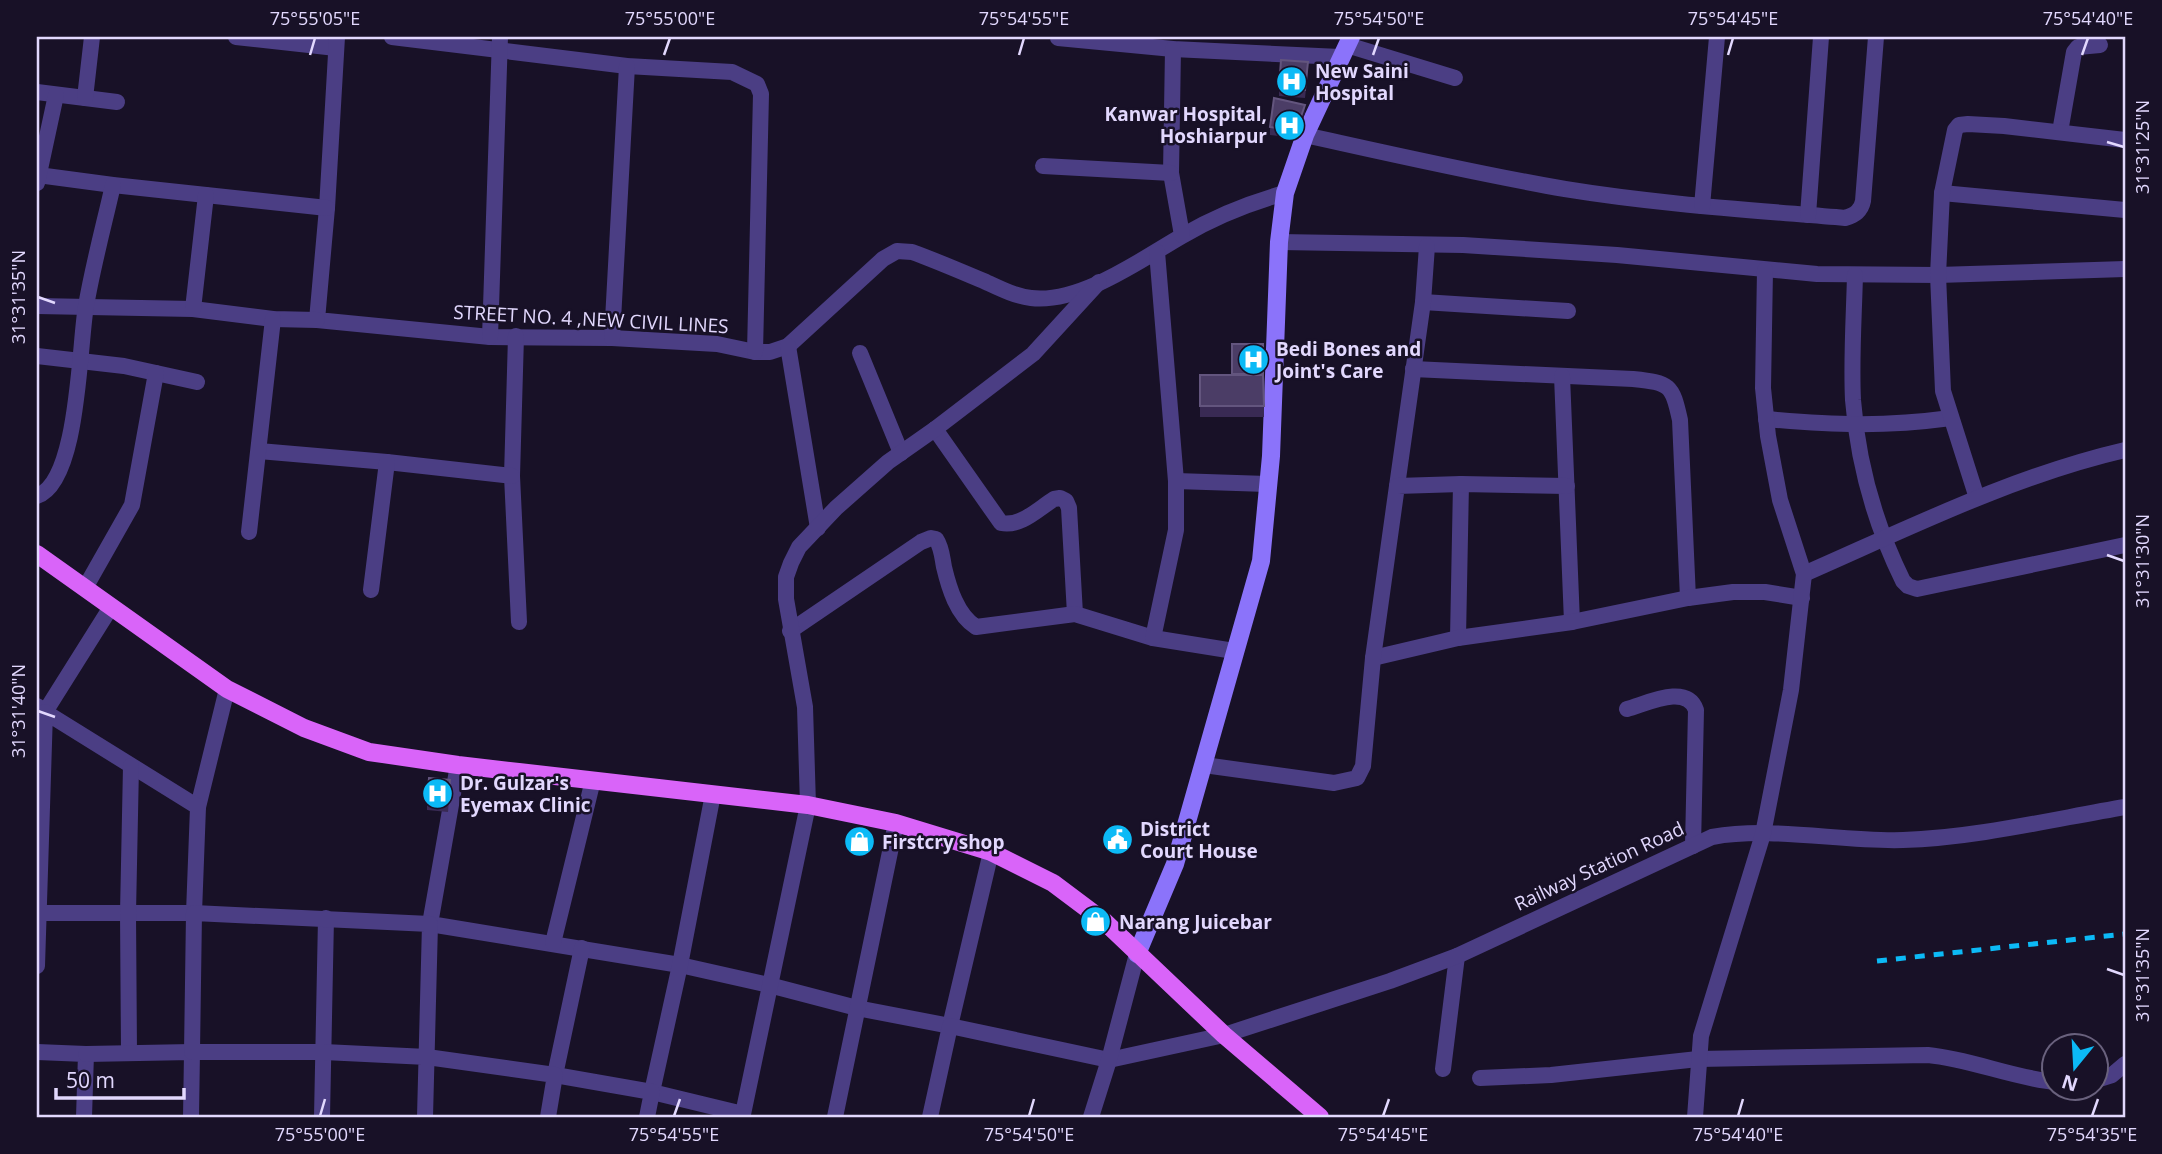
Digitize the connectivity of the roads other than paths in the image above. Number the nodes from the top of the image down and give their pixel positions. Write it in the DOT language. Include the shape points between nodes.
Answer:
graph roads {
  1 [pos="92,37"];
  2 [pos="236,37"];
  3 [pos="392,37"];
  4 [pos="1717,37"];
  5 [pos="1821,37"];
  6 [pos="1876,37"];
  7 [pos="1058,38"];
  8 [pos="336,42"];
  9 [pos="499,44"];
  10 [pos="2100,45"];
  11 [pos="1346,46"];
  12 [pos="1173,50"];
  13 [pos="628,66"];
  14 [pos="1455,78"];
  15 [pos="37,92"];
  16 [pos="56,95"];
  17 [pos="85,98"];
  18 [pos="117,102"];
  19 [pos="2060,132"];
  20 [pos="1305,135"];
  21 [pos="2125,140"];
  22 [pos="1043,166"];
  23 [pos="1171,173"];
  24 [pos="38,179"];
  25 [pos="113,185"];
  26 [pos="1285,193"];
  27 [pos="1942,193"];
  28 [pos="206,195"];
  29 [pos="1702,205"];
  30 [pos="327,208"];
  31 [pos="2125,210"];
  32 [pos="1808,215"];
  33 [pos="1182,235"];
  34 [pos="1279,242"];
  35 [pos="1427,246"];
  36 [pos="1157,252"];
  37 [pos="2125,269"];
  38 [pos="1765,270"];
  39 [pos="1855,275"];
  40 [pos="1938,275"];
  41 [pos="1099,282"];
  42 [pos="1423,302"];
  43 [pos="37,306"];
  44 [pos="85,308"];
  45 [pos="194,309"];
  46 [pos="1568,311"];
  47 [pos="273,319"];
  48 [pos="317,320"];
  49 [pos="516,336"];
  50 [pos="490,337"];
  51 [pos="612,338"];
  52 [pos="788,346"];
  53 [pos="755,352"];
  54 [pos="860,353"];
  55 [pos="37,356"];
  56 [pos="81,360"];
  57 [pos="1413,369"];
  58 [pos="156,373"];
  59 [pos="1562,376"];
  60 [pos="197,382"];
  61 [pos="1951,418"];
  62 [pos="1766,419"];
  63 [pos="1856,426"];
  64 [pos="935,429"];
  65 [pos="2125,450"];
  66 [pos="259,451"];
  67 [pos="901,453"];
  68 [pos="387,461"];
  69 [pos="512,476"];
  70 [pos="1176,481"];
  71 [pos="1267,484"];
  72 [pos="1461,484"];
  73 [pos="1397,486"];
  74 [pos="1567,486"];
  75 [pos="37,496"];
  76 [pos="1978,498"];
  77 [pos="818,528"];
  78 [pos="249,533"];
  79 [pos="1883,540"];
  80 [pos="2125,545"];
  81 [pos="37,554"];
  82 [pos="1804,574"];
  83 [pos="85,588"];
  84 [pos="371,590"];
  85 [pos="1688,598"];
  86 [pos="1802,598"];
  87 [pos="111,607"];
  88 [pos="1075,614"];
  89 [pos="519,622"];
  90 [pos="1572,622"];
  91 [pos="790,631"];
  92 [pos="1153,638"];
  93 [pos="1458,638"];
  94 [pos="1234,651"];
  95 [pos="1373,658"];
  96 [pos="227,689"];
  97 [pos="41,709"];
  98 [pos="1627,709"];
  99 [pos="458,765"];
  100 [pos="1203,765"];
  101 [pos="131,766"];
  102 [pos="593,780"];
  103 [pos="713,794"];
  104 [pos="808,805"];
  105 [pos="198,807"];
  106 [pos="2125,807"];
  107 [pos="896,824"];
  108 [pos="1763,834"];
  109 [pos="1693,846"];
  110 [pos="991,852"];
  111 [pos="38,913"];
  112 [pos="128,913"];
  113 [pos="194,913"];
  114 [pos="326,918"];
  115 [pos="430,924"];
  116 [pos="553,943"];
  117 [pos="582,948"];
  118 [pos="1137,954"];
  119 [pos="1457,956"];
  120 [pos="680,965"];
  121 [pos="37,966"];
  122 [pos="769,985"];
  123 [pos="857,1008"];
  124 [pos="950,1026"];
  125 [pos="1224,1035"];
  126 [pos="37,1052"];
  127 [pos="192,1052"];
  128 [pos="324,1052"];
  129 [pos="86,1054"];
  130 [pos="129,1054"];
  131 [pos="427,1057"];
  132 [pos="1698,1059"];
  133 [pos="1109,1060"];
  134 [pos="2125,1064"];
  135 [pos="1443,1069"];
  136 [pos="555,1075"];
  137 [pos="2110,1076"];
  138 [pos="1480,1078"];
  139 [pos="2039,1081"];
  140 [pos="652,1093"];
  141 [pos="743,1116"];
  142 [pos="84,1117"];
  143 [pos="191,1117"];
  144 [pos="322,1117"];
  145 [pos="425,1117"];
  146 [pos="548,1117"];
  147 [pos="647,1117"];
  148 [pos="835,1117"];
  149 [pos="930,1117"];
  150 [pos="1091,1117"];
  151 [pos="1320,1117"];
  152 [pos="1695,1117"];
  1 -- 17 [label="street"];
  2 -- 8 [label="street"];
  3 -- 9 [label="street"];
  4 -- 29 [label="street"];
  5 -- 32 [label="street"];
  6 -- 32 [label="street" via="1861,209 1845,218"];
  7 -- 12 [label="street"];
  8 -- 30 [label="street"];
  9 -- 13 [label="street"];
  9 -- 50 [label="street"];
  10 -- 19 [label="street" via="2078,47 2074,52"];
  11 -- 12 [label="street"];
  11 -- 14 [label="street"];
  11 -- 20 [label="main road"];
  12 -- 23 [label="street"];
  13 -- 51 [label="street"];
  13 -- 53 [label="street" via="732,72 757,84 761,94"];
  15 -- 16 [label="street"];
  16 -- 17 [label="street"];
  16 -- 24 [label="street"];
  17 -- 18 [label="street"];
  19 -- 21 [label="street"];
  19 -- 27 [label="street" via="1959,125"];
  20 -- 26 [label="main road"];
  20 -- 29 [label="street" via="1566,189"];
  22 -- 23 [label="street"];
  23 -- 33 [label="street"];
  24 -- 25 [label="street"];
  25 -- 28 [label="street"];
  25 -- 44 [label="street"];
  26 -- 33 [label="street" via="1254,201"];
  26 -- 34 [label="main road"];
  27 -- 31 [label="street"];
  27 -- 40 [label="street"];
  28 -- 30 [label="street"];
  28 -- 45 [label="street"];
  29 -- 32 [label="street"];
  30 -- 48 [label="street"];
  33 -- 36 [label="street"];
  34 -- 35 [label="street"];
  34 -- 71 [label="main road"];
  35 -- 38 [label="street" via="1618,255"];
  35 -- 42 [label="street"];
  36 -- 41 [label="street"];
  36 -- 70 [label="street"];
  37 -- 40 [label="street"];
  38 -- 39 [label="street"];
  38 -- 62 [label="street"];
  39 -- 40 [label="street"];
  39 -- 63 [label="street"];
  40 -- 61 [label="street" via="1942,391"];
  41 -- 52 [label="street" via="1052,297 1033,298 1015,295 912,252 897,251"];
  41 -- 64 [label="street" via="1033,354"];
  42 -- 46 [label="street"];
  42 -- 57 [label="street"];
  43 -- 44 [label="street, STREET NO. 4 ,NEW CIVIL LINES"];
  44 -- 45 [label="street, STREET NO. 4 ,NEW CIVIL LINES"];
  44 -- 56 [label="street"];
  45 -- 47 [label="street, STREET NO. 4 ,NEW CIVIL LINES"];
  47 -- 48 [label="street, STREET NO. 4 ,NEW CIVIL LINES"];
  47 -- 66 [label="street"];
  48 -- 50 [label="street, STREET NO. 4 ,NEW CIVIL LINES"];
  49 -- 50 [label="street, STREET NO. 4 ,NEW CIVIL LINES"];
  49 -- 51 [label="street, STREET NO. 4 ,NEW CIVIL LINES"];
  49 -- 69 [label="street"];
  51 -- 53 [label="street, STREET NO. 4 ,NEW CIVIL LINES" via="717,344"];
  52 -- 53 [label="street, STREET NO. 4 ,NEW CIVIL LINES"];
  52 -- 77 [label="street"];
  54 -- 67 [label="street"];
  55 -- 56 [label="street"];
  56 -- 58 [label="street"];
  56 -- 75 [label="street" via="65,455 53,484"];
  57 -- 59 [label="street"];
  57 -- 73 [label="street"];
  58 -- 60 [label="street"];
  58 -- 83 [label="street" via="132,505"];
  59 -- 74 [label="street"];
  59 -- 85 [label="street" via="1656,381 1674,393 1680,420"];
  61 -- 63 [label="street"];
  61 -- 76 [label="street"];
  62 -- 63 [label="street"];
  62 -- 82 [label="street" via="1780,500"];
  63 -- 79 [label="street"];
  64 -- 67 [label="street"];
  64 -- 88 [label="street" via="1001,523 1018,523 1054,499 1066,501"];
  65 -- 76 [label="street" via="2082,460"];
  66 -- 68 [label="street"];
  66 -- 78 [label="street"];
  67 -- 77 [label="street"];
  68 -- 69 [label="street"];
  68 -- 84 [label="street"];
  69 -- 89 [label="street"];
  70 -- 71 [label="street"];
  70 -- 92 [label="street" via="1176,530"];
  71 -- 94 [label="main road" via="1261,561"];
  72 -- 73 [label="street"];
  72 -- 74 [label="street"];
  72 -- 93 [label="street"];
  73 -- 95 [label="street"];
  74 -- 90 [label="street"];
  76 -- 79 [label="street"];
  77 -- 91 [label="street" via="799,547 786,577"];
  79 -- 80 [label="street" via="1903,581 1917,589"];
  79 -- 82 [label="street"];
  81 -- 83 [label="main road"];
  82 -- 86 [label="street"];
  83 -- 87 [label="main road"];
  85 -- 86 [label="street" via="1765,592"];
  85 -- 90 [label="street"];
  86 -- 108 [label="street" via="1791,690"];
  87 -- 96 [label="main road"];
  87 -- 97 [label="street"];
  88 -- 91 [label="street" via="976,627 962,615 940,545 931,538"];
  88 -- 92 [label="street"];
  90 -- 93 [label="street"];
  91 -- 104 [label="street" via="805,706"];
  92 -- 94 [label="street"];
  93 -- 95 [label="street"];
  94 -- 100 [label="main road"];
  95 -- 100 [label="street" via="1363,766 1357,778 1334,783"];
  96 -- 99 [label="main road" via="304,728 369,752"];
  96 -- 105 [label="street"];
  97 -- 101 [label="street"];
  97 -- 111 [label="street"];
  98 -- 109 [label="street" via="1682,696 1694,704"];
  99 -- 102 [label="main road"];
  99 -- 115 [label="street"];
  100 -- 118 [label="main road" via="1175,864"];
  101 -- 105 [label="street"];
  101 -- 112 [label="street"];
  102 -- 103 [label="main road"];
  102 -- 116 [label="street"];
  103 -- 104 [label="main road"];
  103 -- 120 [label="street"];
  104 -- 107 [label="main road"];
  104 -- 122 [label="street"];
  105 -- 113 [label="street"];
  106 -- 108 [label="street, Railway Station Road" via="1904,840"];
  107 -- 110 [label="main road"];
  107 -- 123 [label="street"];
  108 -- 109 [label="street, Railway Station Road" via="1728,834"];
  108 -- 132 [label="street" via="1704,1022"];
  109 -- 119 [label="street, Railway Station Road"];
  110 -- 118 [label="main road" via="1053,883 1105,922"];
  110 -- 124 [label="street"];
  111 -- 112 [label="street"];
  111 -- 121 [label="street"];
  112 -- 113 [label="street"];
  112 -- 130 [label="street"];
  113 -- 114 [label="street"];
  113 -- 127 [label="street"];
  114 -- 115 [label="street"];
  114 -- 128 [label="street"];
  115 -- 116 [label="street"];
  115 -- 131 [label="street"];
  116 -- 117 [label="street"];
  117 -- 120 [label="street"];
  117 -- 136 [label="street"];
  118 -- 125 [label="main road"];
  118 -- 133 [label="street"];
  119 -- 125 [label="street, Railway Station Road"];
  119 -- 135 [label="street"];
  120 -- 122 [label="street"];
  120 -- 140 [label="street"];
  122 -- 123 [label="street"];
  122 -- 141 [label="street"];
  123 -- 124 [label="street"];
  123 -- 148 [label="street"];
  124 -- 133 [label="street"];
  124 -- 149 [label="street"];
  125 -- 133 [label="street, Railway Station Road"];
  125 -- 151 [label="main road"];
  126 -- 129 [label="street"];
  127 -- 128 [label="street"];
  127 -- 130 [label="street"];
  127 -- 143 [label="street"];
  128 -- 131 [label="street"];
  128 -- 144 [label="street"];
  129 -- 130 [label="street"];
  129 -- 142 [label="street"];
  131 -- 136 [label="street"];
  131 -- 145 [label="street"];
  132 -- 138 [label="street"];
  132 -- 139 [label="street" via="1928,1055"];
  132 -- 152 [label="street"];
  133 -- 150 [label="street"];
  134 -- 137 [label="street"];
  136 -- 140 [label="street"];
  136 -- 146 [label="street"];
  140 -- 141 [label="street"];
  140 -- 147 [label="street"];
}
